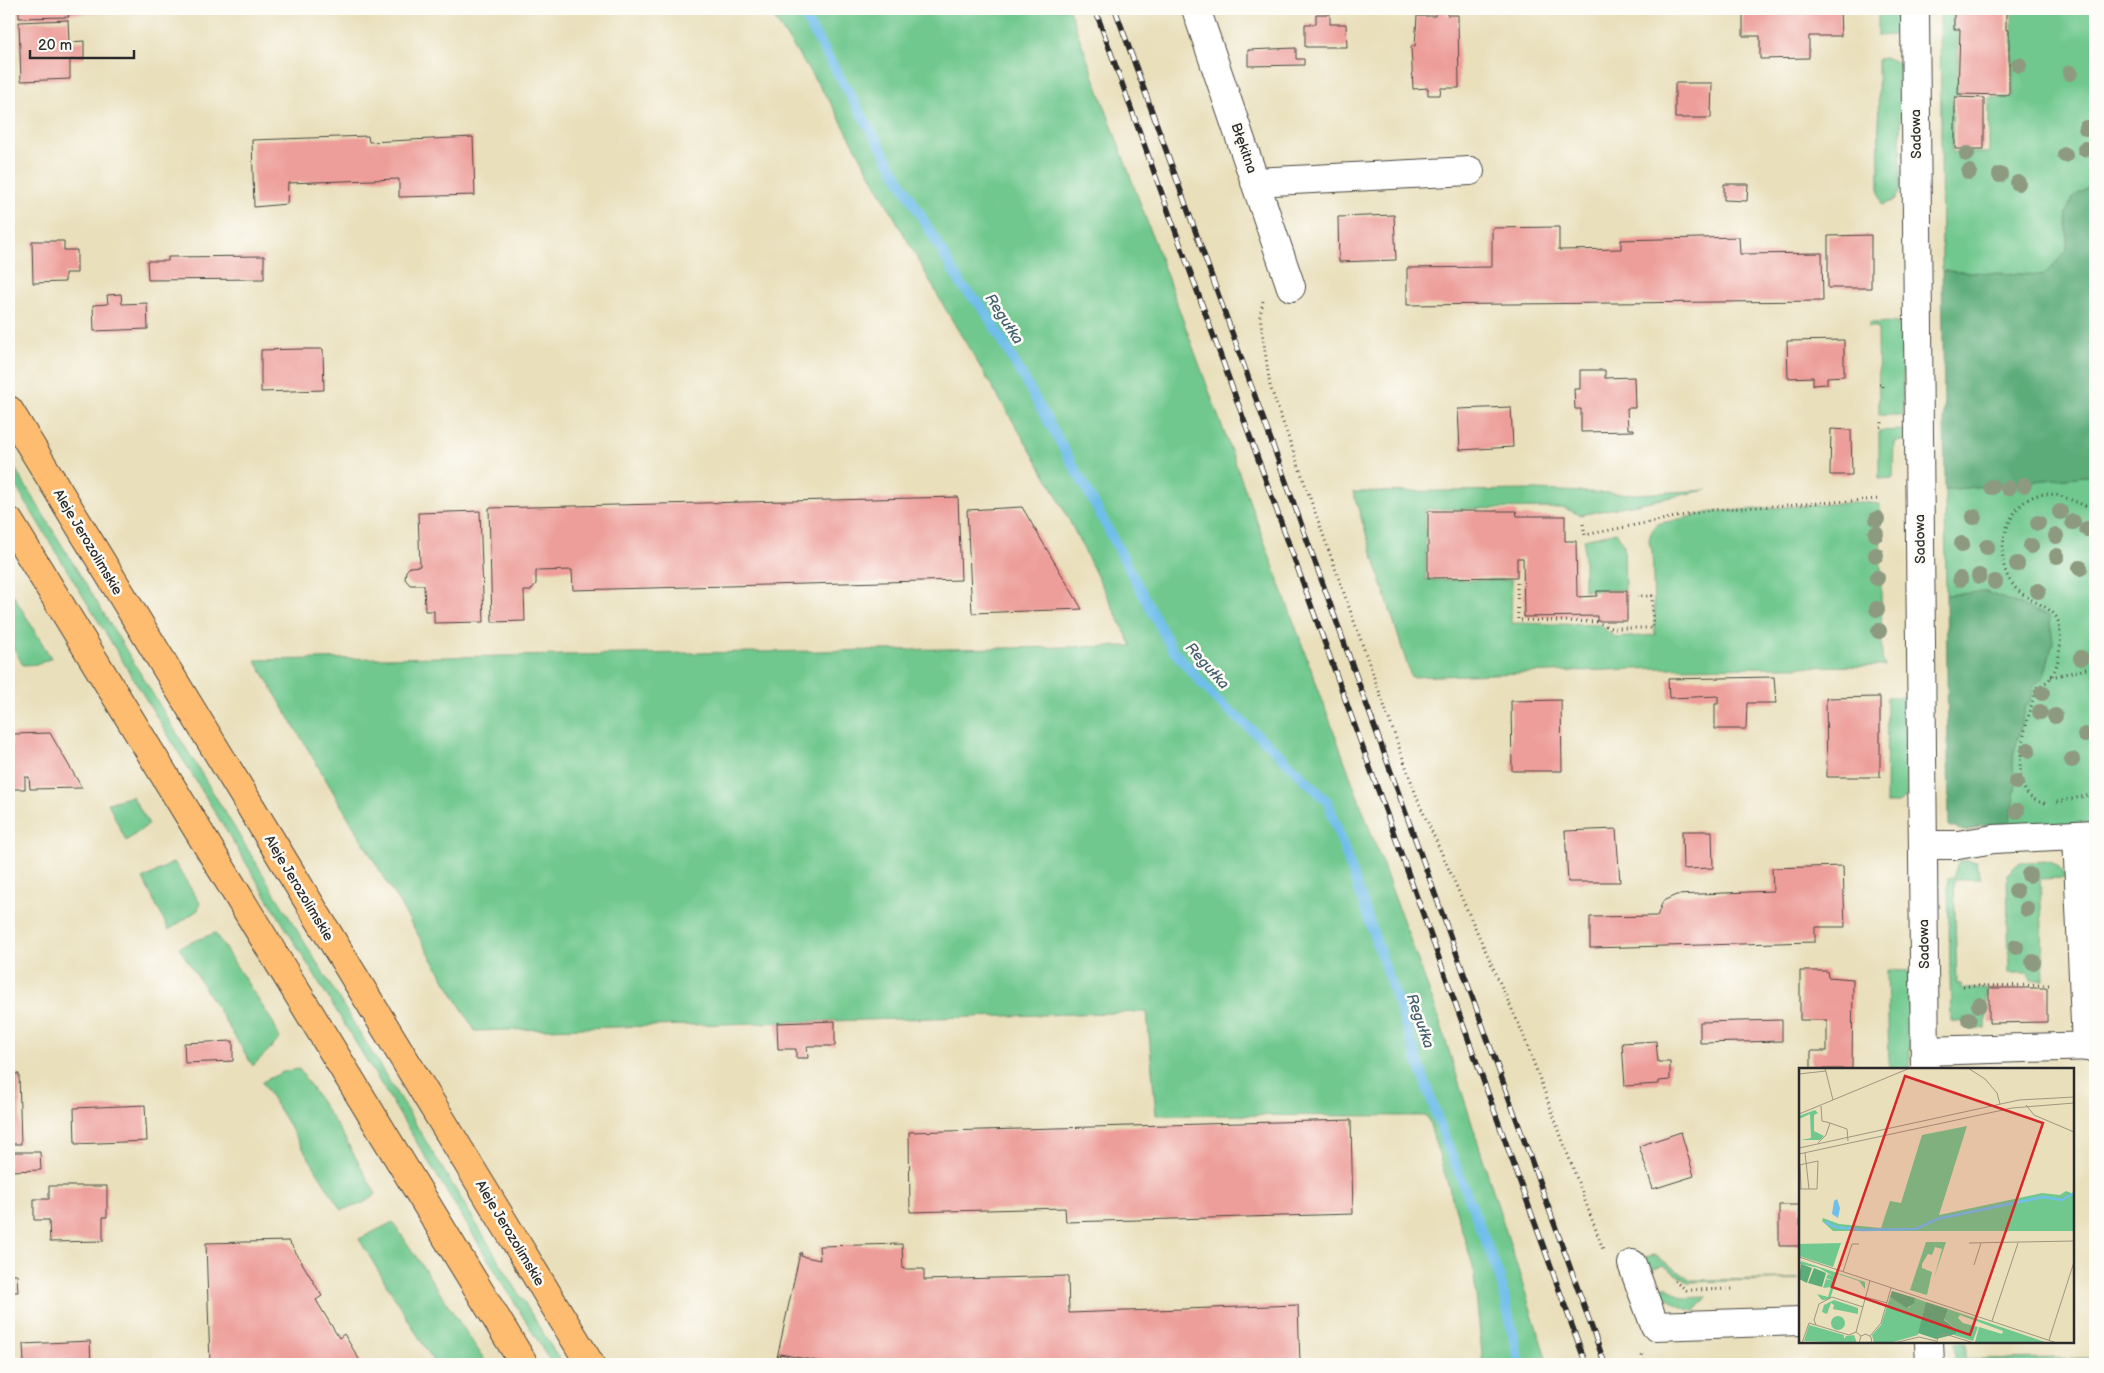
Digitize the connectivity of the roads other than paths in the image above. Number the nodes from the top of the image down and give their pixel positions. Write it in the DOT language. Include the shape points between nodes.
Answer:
graph roads {
  1 [pos="1196,9"];
  2 [pos="1915,9"];
  3 [pos="1470,171"];
  4 [pos="1256,182"];
  5 [pos="1291,287"];
  6 [pos="9,410"];
  7 [pos="9,521"];
  8 [pos="2086,834"];
  9 [pos="1923,845"];
  10 [pos="2090,1047"];
  11 [pos="1925,1060"];
  12 [pos="1636,1274"];
  13 [pos="1799,1321"];
  14 [pos="1929,1343"];
  15 [pos="524,1364"];
  16 [pos="590,1364"];
  17 [pos="1930,1364"];
  1 -- 4 [label="street, Błękitna"];
  2 -- 9 [label="street, Sadowa"];
  3 -- 4 [label="street"];
  4 -- 5 [label="street, Błękitna"];
  6 -- 16 [label="main road, Aleje Jerozolimskie"];
  7 -- 15 [label="main road"];
  8 -- 9 [label="street"];
  8 -- 10 [label="street"];
  9 -- 11 [label="street, Sadowa"];
  10 -- 11 [label="street"];
  12 -- 13 [label="street" via="1655,1326"];
  14 -- 17 [label="street"];
}
